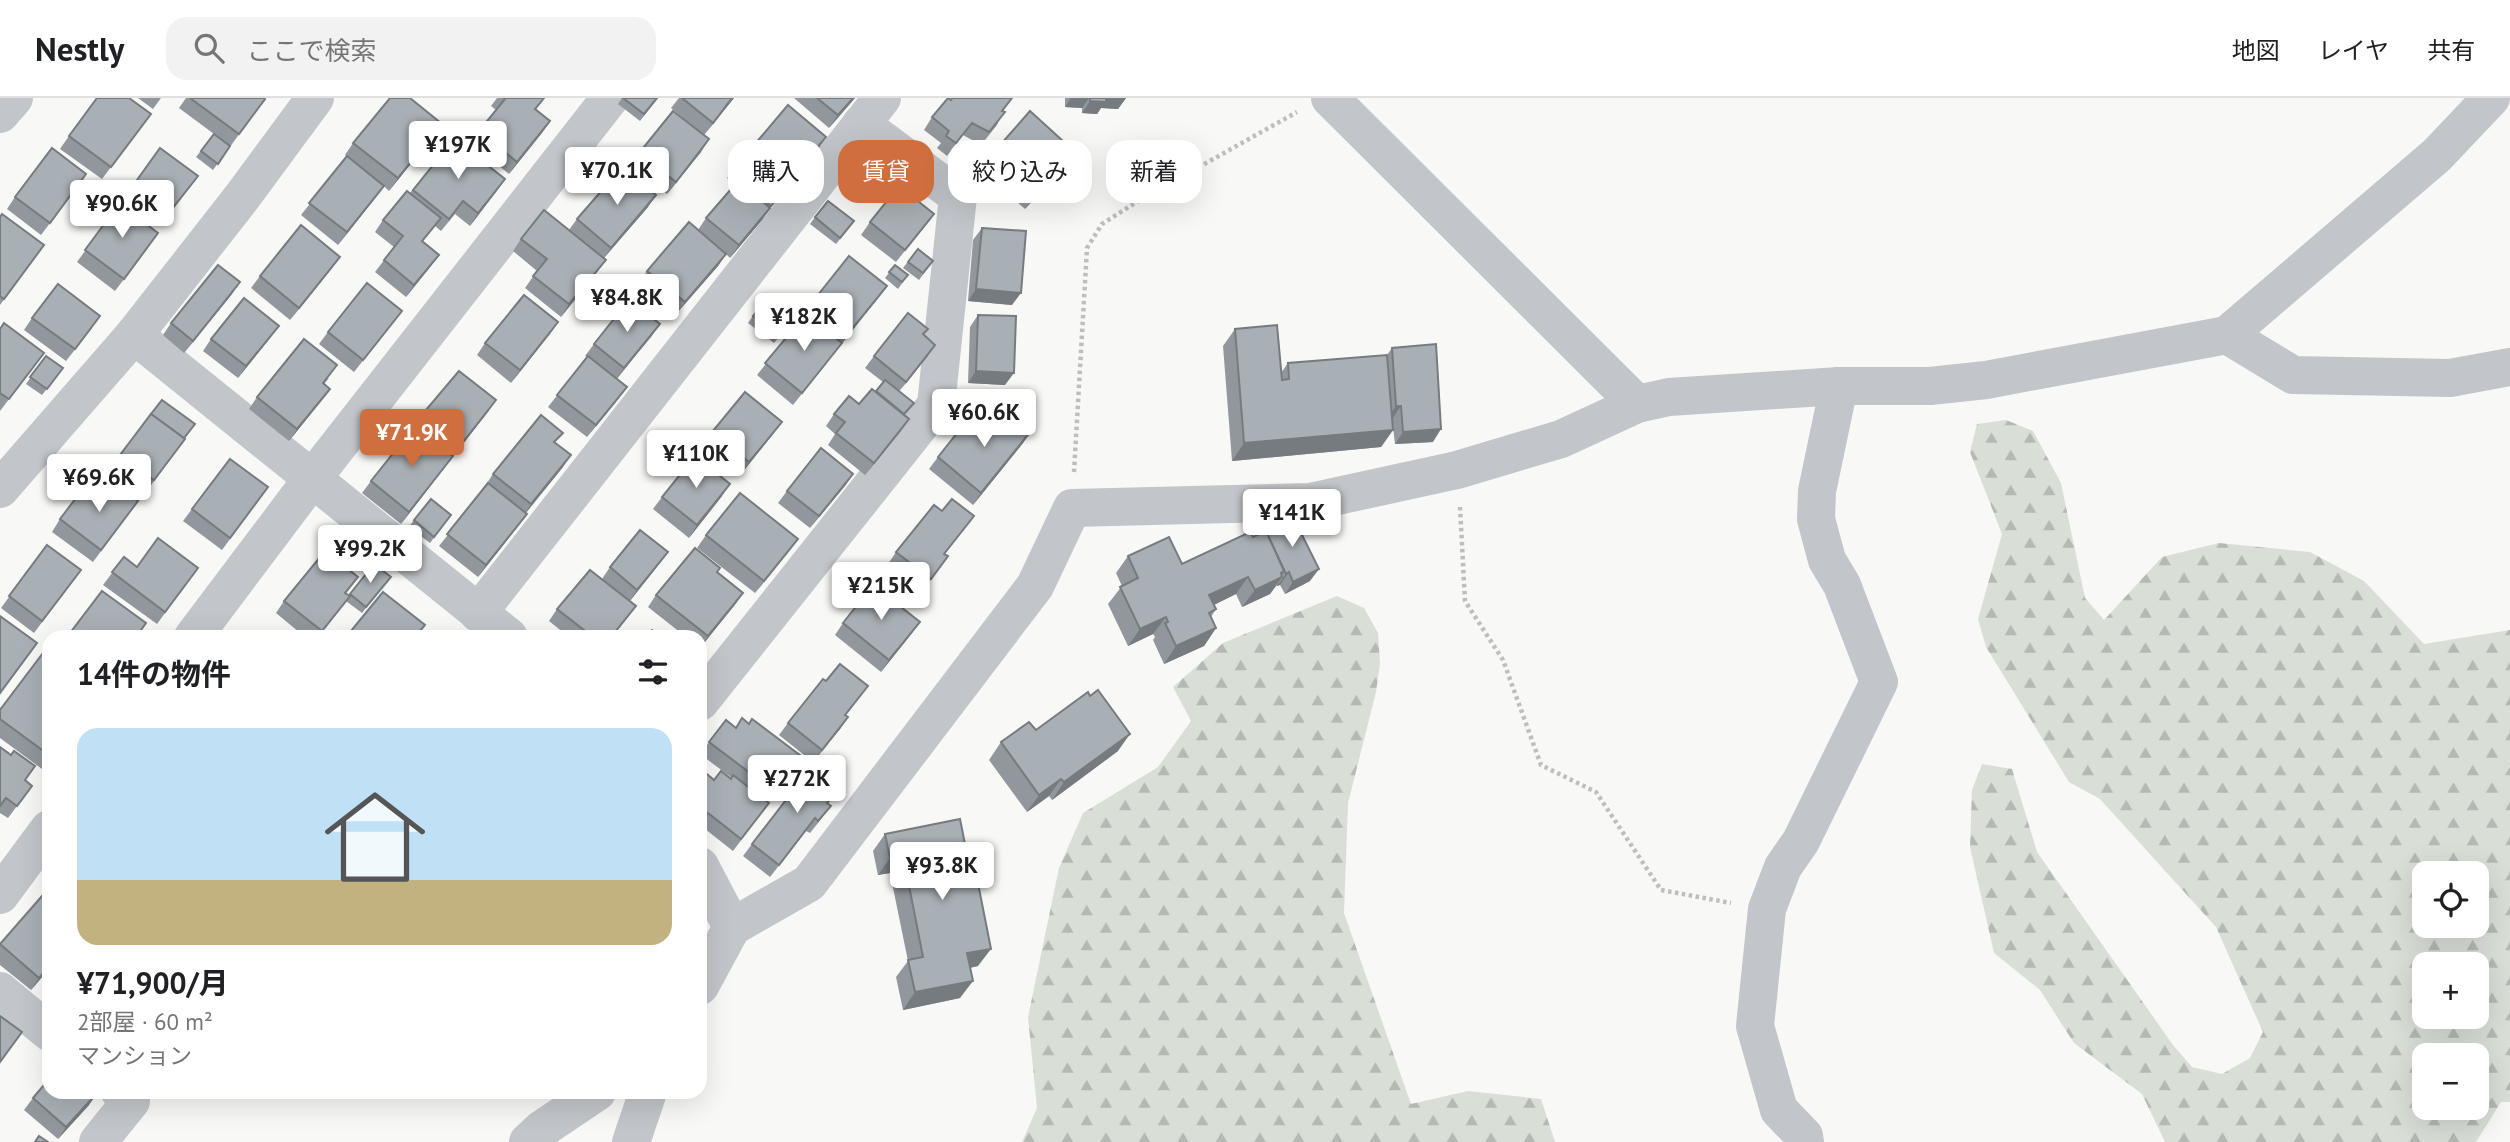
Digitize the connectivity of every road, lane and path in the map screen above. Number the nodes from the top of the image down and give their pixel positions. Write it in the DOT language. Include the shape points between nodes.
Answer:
graph roads {
  1 [pos="14,98"];
  2 [pos="315,98"];
  3 [pos="610,98"];
  4 [pos="2491,98"];
  5 [pos="1314,105"];
  6 [pos="872,111"];
  7 [pos="0,114"];
  8 [pos="134,335"];
  9 [pos="2227,335"];
  10 [pos="2510,367"];
  11 [pos="1839,386"];
  12 [pos="1637,404"];
  13 [pos="1457,470"];
  14 [pos="312,479"];
  15 [pos="0,489"];
  16 [pos="1072,508"];
  17 [pos="478,613"];
  18 [pos="198,630"];
  19 [pos="500,630"];
  20 [pos="707,693"];
  21 [pos="42,838"];
  22 [pos="707,879"];
  23 [pos="0,895"];
  24 [pos="1766,909"];
  25 [pos="732,927"];
  26 [pos="707,973"];
  27 [pos="0,991"];
  28 [pos="42,1026"];
  29 [pos="129,1099"];
  30 [pos="587,1099"];
  31 [pos="646,1099"];
  32 [pos="98,1142"];
  33 [pos="528,1142"];
  34 [pos="631,1142"];
  35 [pos="1805,1142"];
  1 -- 7 [label="street"];
  2 -- 8 [label="street"];
  3 -- 14 [label="street"];
  4 -- 9 [label="street" via="2437,155"];
  5 -- 12 [label="street"];
  5 -- 16 [label="path" via="1135,202 1102,224 1087,248"];
  6 -- 17 [label="street"];
  6 -- 20 [label="street" via="958,196 936,405"];
  8 -- 14 [label="street"];
  8 -- 15 [label="street"];
  9 -- 10 [label="street" via="2293,375 2450,378"];
  9 -- 11 [label="street" via="1986,380 1930,386"];
  11 -- 12 [label="street" via="1669,397"];
  11 -- 24 [label="street" via="1817,491 1816,519 1827,560 1842,584 1880,682 1801,841 1783,867"];
  12 -- 13 [label="street" via="1561,439"];
  13 -- 16 [label="street" via="1310,502"];
  13 -- 24 [label="path" via="1465,601 1503,660 1541,765 1596,792 1661,890"];
  14 -- 17 [label="street"];
  14 -- 18 [label="street"];
  16 -- 25 [label="street" via="1035,586 809,883"];
  17 -- 19 [label="street"];
  21 -- 23 [label="street"];
  22 -- 25 [label="street"];
  24 -- 35 [label="street" via="1755,1026 1779,1110"];
  25 -- 26 [label="street"];
  27 -- 28 [label="street"];
  29 -- 32 [label="street"];
  30 -- 33 [label="street"];
  31 -- 34 [label="street"];
}
